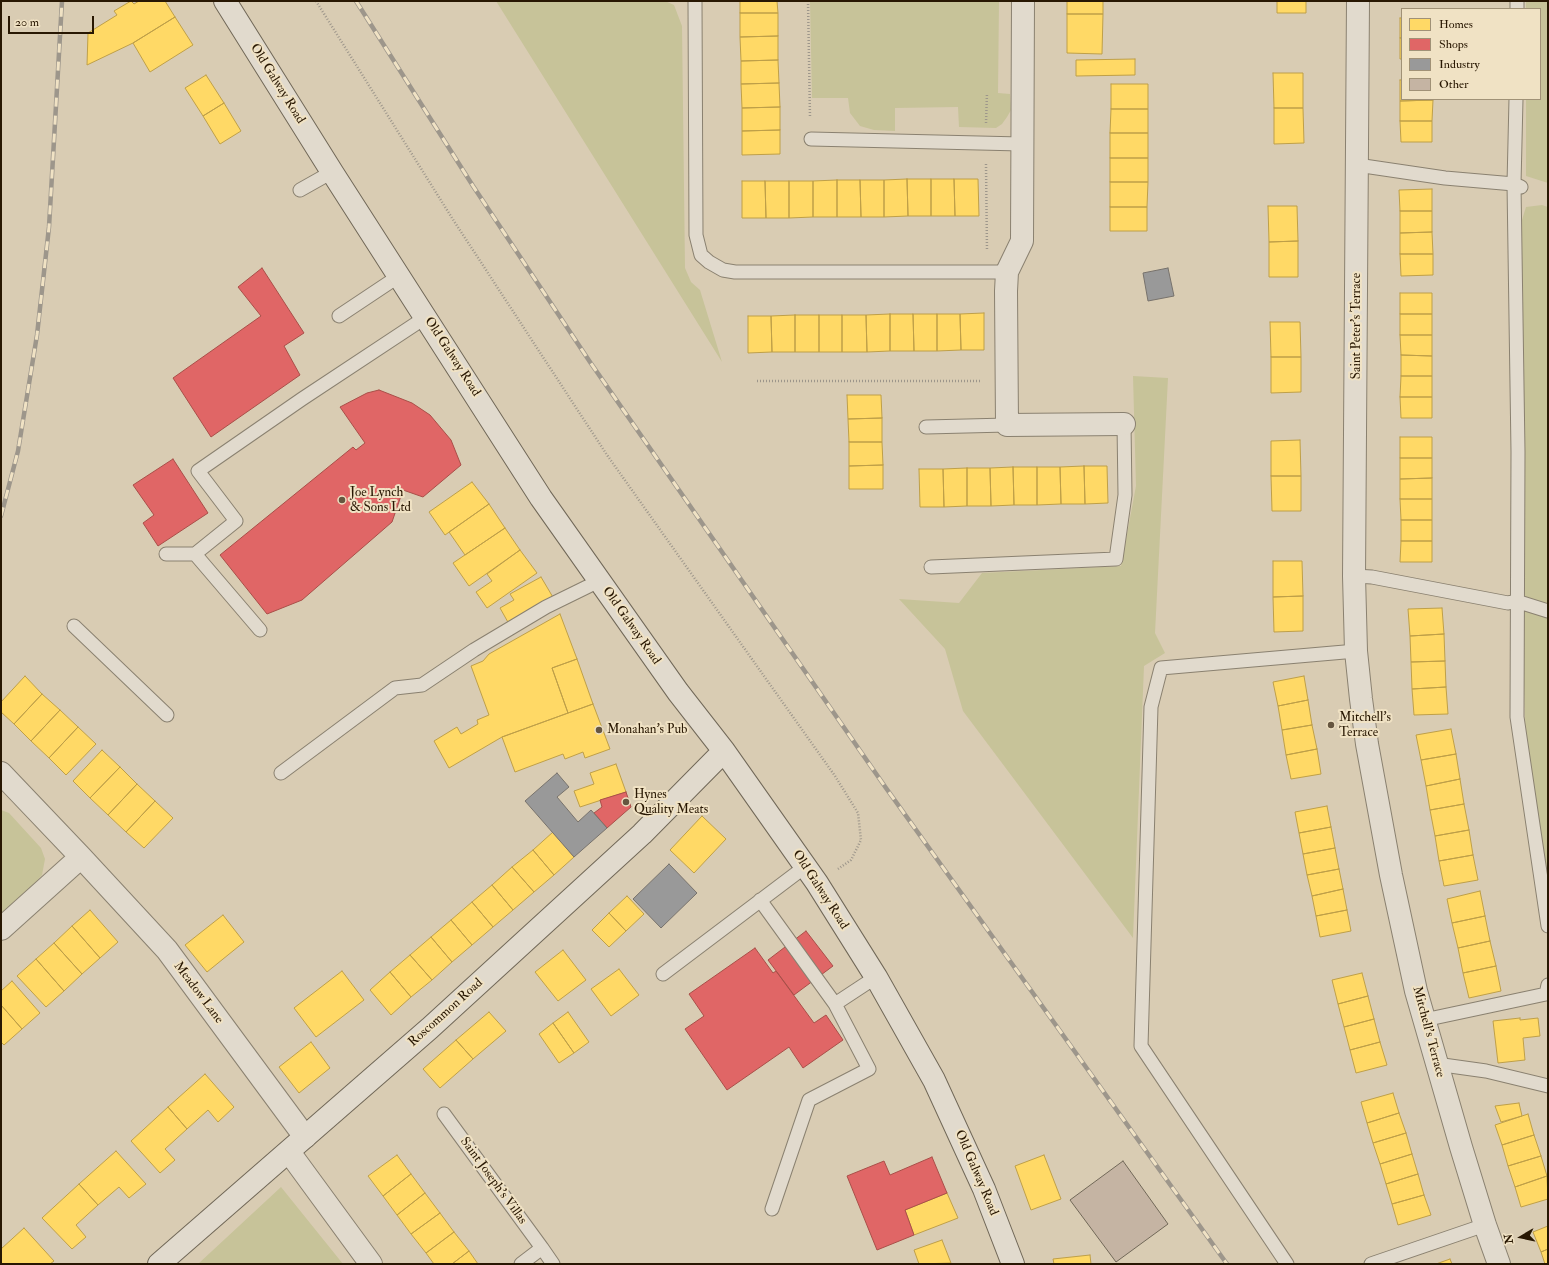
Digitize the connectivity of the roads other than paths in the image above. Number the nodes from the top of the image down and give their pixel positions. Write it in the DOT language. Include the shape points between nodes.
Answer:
graph roads {
  1 [pos="225,1"];
  2 [pos="695,1"];
  3 [pos="1023,1"];
  4 [pos="1358,1"];
  5 [pos="1516,100"];
  6 [pos="811,139"];
  7 [pos="1021,144"];
  8 [pos="1357,165"];
  9 [pos="332,172"];
  10 [pos="1518,186"];
  11 [pos="300,190"];
  12 [pos="997,272"];
  13 [pos="399,276"];
  14 [pos="339,316"];
  15 [pos="426,317"];
  16 [pos="1124,424"];
  17 [pos="1006,425"];
  18 [pos="926,426"];
  19 [pos="166,554"];
  20 [pos="195,554"];
  21 [pos="931,567"];
  22 [pos="1354,576"];
  23 [pos="599,581"];
  24 [pos="1516,601"];
  25 [pos="1548,611"];
  26 [pos="74,626"];
  27 [pos="260,630"];
  28 [pos="1356,651"];
  29 [pos="167,715"];
  30 [pos="724,751"];
  31 [pos="281,773"];
  32 [pos="1,774"];
  33 [pos="81,856"];
  34 [pos="806,866"];
  35 [pos="760,900"];
  36 [pos="1548,926"];
  37 [pos="1,929"];
  38 [pos="663,974"];
  39 [pos="876,977"];
  40 [pos="1548,986"];
  41 [pos="835,1004"];
  42 [pos="1424,1020"];
  43 [pos="1436,1064"];
  44 [pos="1548,1086"];
  45 [pos="444,1114"];
  46 [pos="305,1137"];
  47 [pos="289,1152"];
  48 [pos="772,1209"];
  49 [pos="1485,1225"];
  50 [pos="542,1248"];
  51 [pos="159,1264"];
  52 [pos="371,1264"];
  53 [pos="521,1264"];
  54 [pos="553,1264"];
  55 [pos="1013,1264"];
  56 [pos="1287,1264"];
  57 [pos="1371,1264"];
  58 [pos="1499,1264"];
  1 -- 9 [label="street, Old Galway Road"];
  2 -- 12 [label="lane" via="696,235 701,255 723,270 735,272"];
  3 -- 7 [label="street"];
  4 -- 8 [label="street, Saint Peter's Terrace"];
  5 -- 10 [label="lane"];
  6 -- 7 [label="lane"];
  7 -- 12 [label="street" via="1022,241"];
  8 -- 10 [label="lane"];
  8 -- 22 [label="street, Saint Peter's Terrace"];
  9 -- 11 [label="lane"];
  9 -- 13 [label="street, Old Galway Road"];
  10 -- 24 [label="lane"];
  12 -- 17 [label="street" via="1005,320"];
  13 -- 14 [label="lane"];
  13 -- 15 [label="street, Old Galway Road"];
  15 -- 20 [label="lane" via="198,471 236,522"];
  15 -- 23 [label="street, Old Galway Road" via="542,498"];
  16 -- 17 [label="street"];
  16 -- 21 [label="lane" via="1125,495 1116,560"];
  17 -- 18 [label="lane"];
  19 -- 20 [label="lane"];
  20 -- 27 [label="lane"];
  22 -- 24 [label="lane" via="1372,577 1508,603"];
  22 -- 28 [label="street, Saint Peter's Terrace"];
  23 -- 30 [label="street, Old Galway Road" via="678,692"];
  23 -- 31 [label="lane" via="546,607 480,646 422,685 395,688"];
  24 -- 25 [label="lane"];
  24 -- 36 [label="lane" via="1517,717"];
  26 -- 29 [label="lane"];
  28 -- 42 [label="street, Mitchell's Terrace" via="1369,759 1402,932"];
  28 -- 56 [label="lane" via="1161,668 1152,707 1140,1046"];
  30 -- 34 [label="street, Old Galway Road"];
  30 -- 46 [label="street, Roscommon Road" via="642,834 430,1028"];
  32 -- 33 [label="street, Meadow Lane"];
  33 -- 37 [label="street"];
  33 -- 46 [label="street, Meadow Lane" via="166,950"];
  34 -- 35 [label="lane"];
  34 -- 39 [label="street, Old Galway Road"];
  35 -- 38 [label="lane"];
  35 -- 41 [label="lane"];
  39 -- 41 [label="lane"];
  39 -- 55 [label="street, Old Galway Road" via="917,1048 954,1122"];
  40 -- 42 [label="lane" via="1546,994"];
  41 -- 48 [label="lane" via="869,1069 809,1100"];
  42 -- 43 [label="street, Mitchell's Terrace"];
  43 -- 44 [label="lane"];
  43 -- 49 [label="street, Mitchell's Terrace"];
  45 -- 50 [label="lane, Saint Joseph's Villas"];
  46 -- 47 [label="street, Roscommon Road"];
  47 -- 51 [label="street, Roscommon Road"];
  47 -- 52 [label="street"];
  49 -- 57 [label="lane"];
  49 -- 58 [label="street, Mitchell's Terrace"];
  50 -- 53 [label="lane"];
  50 -- 54 [label="lane, Saint Joseph's Villas"];
}
